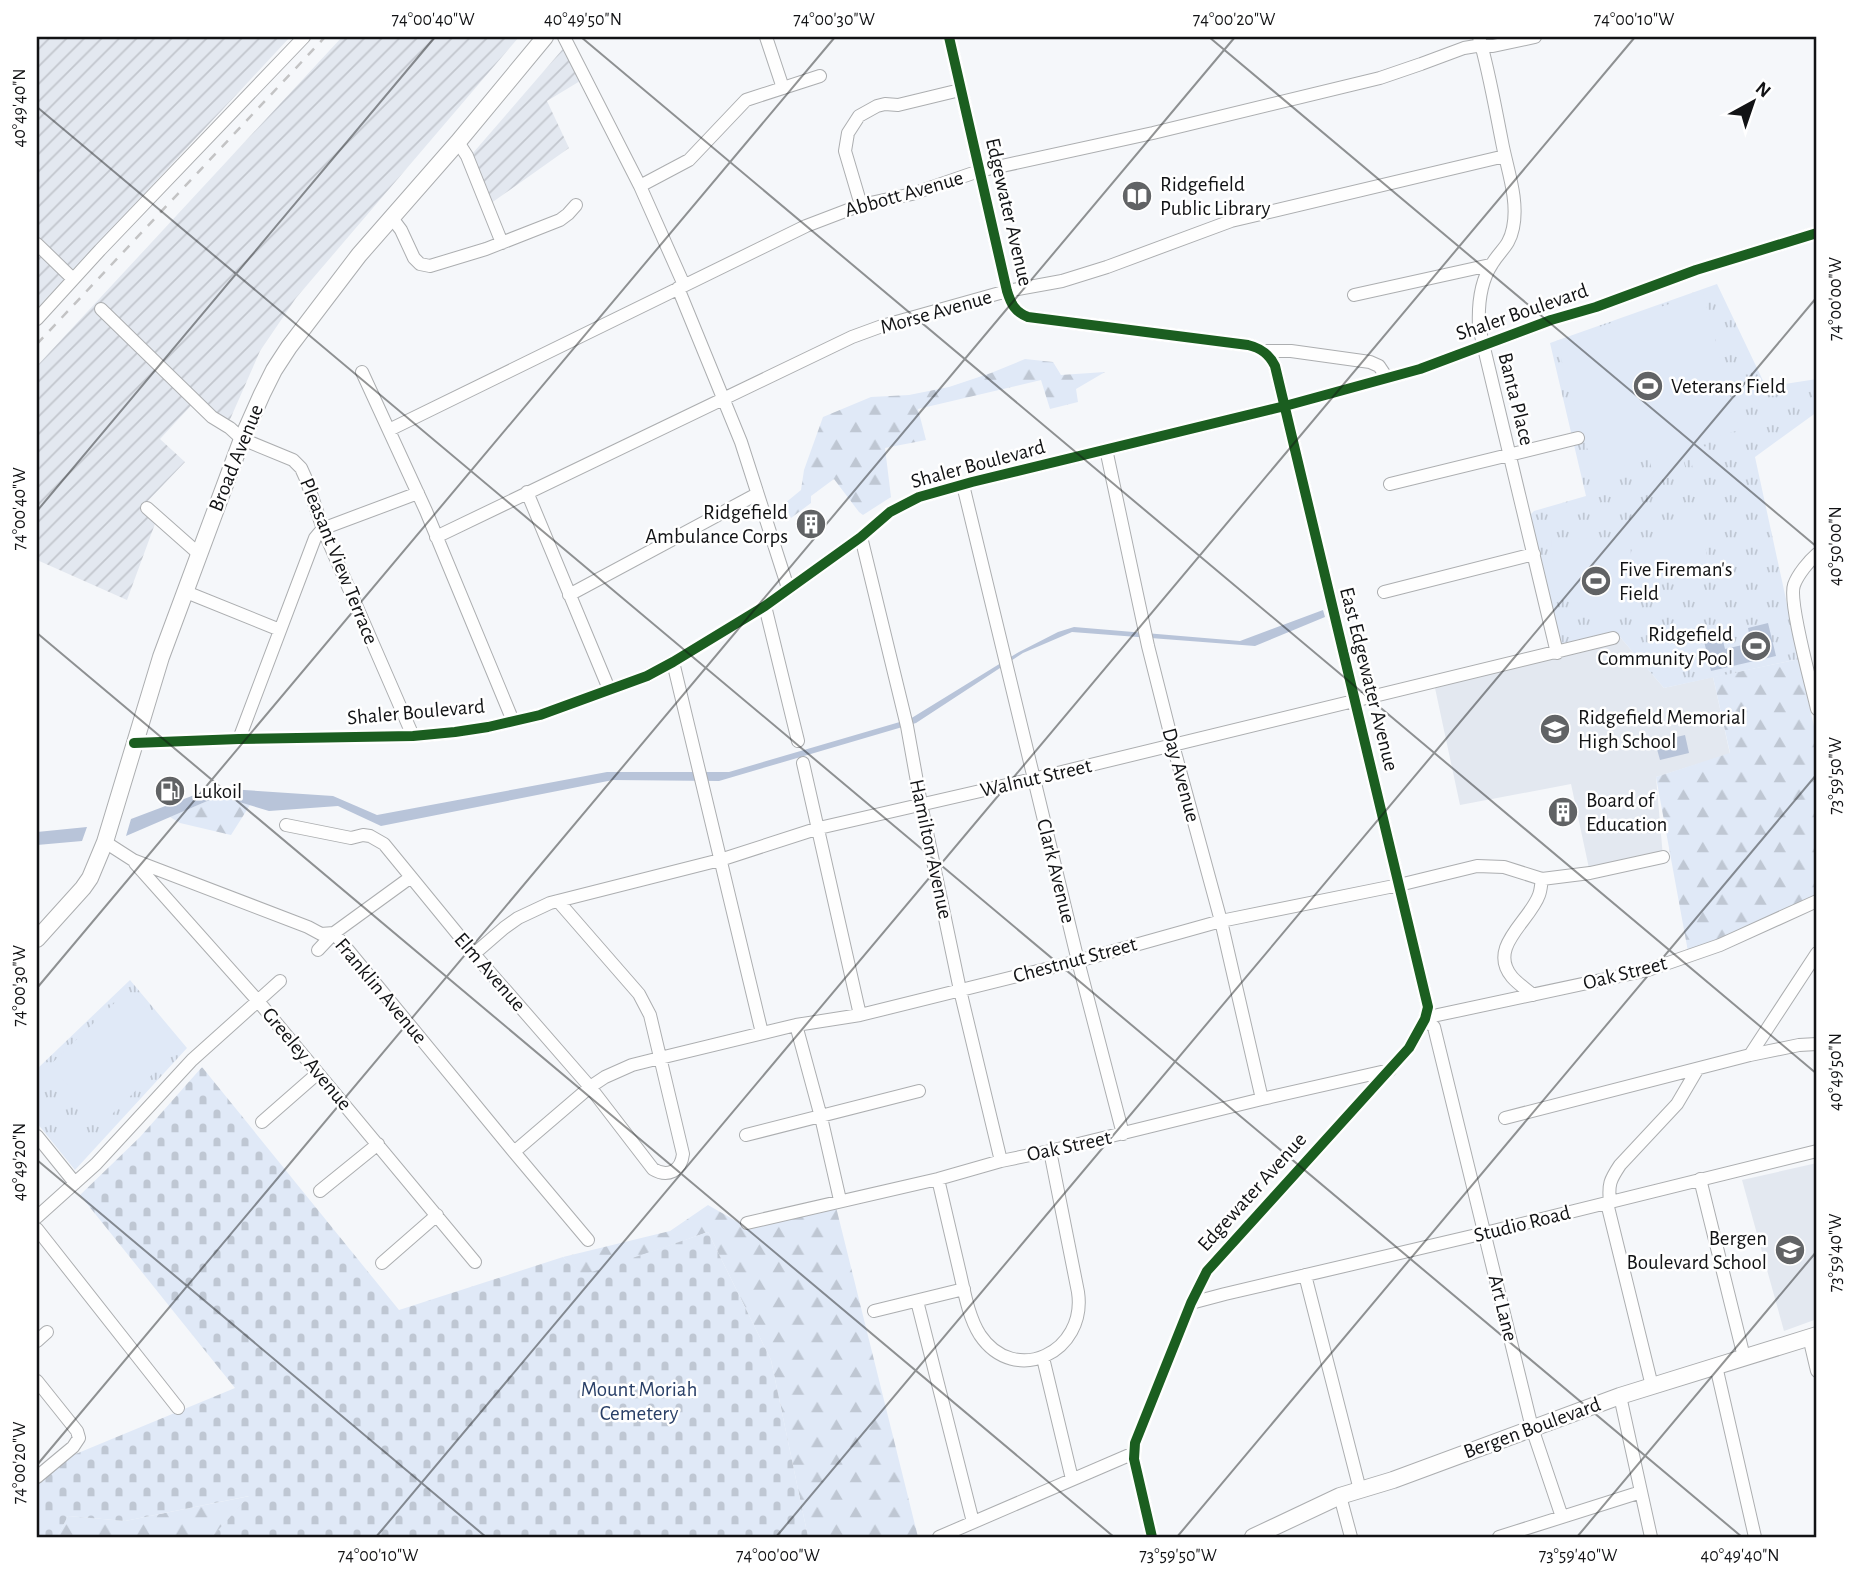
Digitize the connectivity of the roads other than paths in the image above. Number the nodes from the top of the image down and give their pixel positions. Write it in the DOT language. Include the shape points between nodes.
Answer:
graph roads {
  1 [pos="304,37"];
  2 [pos="545,37"];
  3 [pos="564,37"];
  4 [pos="766,37"];
  5 [pos="948,37"];
  6 [pos="1535,37"];
  7 [pos="1481,41"];
  8 [pos="820,76"];
  9 [pos="783,88"];
  10 [pos="960,90"];
  11 [pos="458,142"];
  12 [pos="1504,156"];
  13 [pos="979,171"];
  14 [pos="640,186"];
  15 [pos="576,205"];
  16 [pos="861,205"];
  17 [pos="392,218"];
  18 [pos="1817,233"];
  19 [pos="502,243"];
  20 [pos="37,244"];
  21 [pos="1490,265"];
  22 [pos="73,279"];
  23 [pos="681,286"];
  24 [pos="1007,291"];
  25 [pos="1354,295"];
  26 [pos="101,309"];
  27 [pos="37,319"];
  28 [pos="1483,345"];
  29 [pos="1265,352"];
  30 [pos="362,372"];
  31 [pos="1387,378"];
  32 [pos="723,398"];
  33 [pos="1285,406"];
  34 [pos="389,430"];
  35 [pos="1578,438"];
  36 [pos="242,439"];
  37 [pos="1106,450"];
  38 [pos="1510,454"];
  39 [pos="1390,484"];
  40 [pos="963,485"];
  41 [pos="527,492"];
  42 [pos="418,493"];
  43 [pos="757,494"];
  44 [pos="147,508"];
  45 [pos="323,529"];
  46 [pos="436,537"];
  47 [pos="861,537"];
  48 [pos="199,554"];
  49 [pos="1534,554"];
  50 [pos="1817,554"];
  51 [pos="788,588"];
  52 [pos="186,593"];
  53 [pos="1384,593"];
  54 [pos="569,594"];
  55 [pos="765,606"];
  56 [pos="280,630"];
  57 [pos="1613,638"];
  58 [pos="1558,653"];
  59 [pos="673,662"];
  60 [pos="610,689"];
  61 [pos="1356,700"];
  62 [pos="1817,709"];
  63 [pos="513,721"];
  64 [pos="413,736"];
  65 [pos="239,739"];
  66 [pos="798,741"];
  67 [pos="134,743"];
  68 [pos="1173,745"];
  69 [pos="803,762"];
  70 [pos="1033,779"];
  71 [pos="921,804"];
  72 [pos="286,825"];
  73 [pos="819,828"];
  74 [pos="105,842"];
  75 [pos="1663,857"];
  76 [pos="133,860"];
  77 [pos="720,860"];
  78 [pos="411,877"];
  79 [pos="1542,879"];
  80 [pos="1399,885"];
  81 [pos="558,901"];
  82 [pos="1817,902"];
  83 [pos="1221,921"];
  84 [pos="334,933"];
  85 [pos="37,939"];
  86 [pos="318,950"];
  87 [pos="1817,953"];
  88 [pos="474,954"];
  89 [pos="1077,961"];
  90 [pos="280,981"];
  91 [pos="960,990"];
  92 [pos="1533,995"];
  93 [pos="258,1000"];
  94 [pos="860,1015"];
  95 [pos="1425,1019"];
  96 [pos="796,1025"];
  97 [pos="762,1033"];
  98 [pos="1817,1044"];
  99 [pos="1750,1055"];
  100 [pos="660,1058"];
  101 [pos="1391,1070"];
  102 [pos="1697,1070"];
  103 [pos="318,1073"];
  104 [pos="590,1087"];
  105 [pos="919,1091"];
  106 [pos="1262,1099"];
  107 [pos="821,1117"];
  108 [pos="1505,1118"];
  109 [pos="261,1122"];
  110 [pos="1123,1134"];
  111 [pos="746,1135"];
  112 [pos="37,1136"];
  113 [pos="378,1144"];
  114 [pos="1050,1151"];
  115 [pos="1817,1151"];
  116 [pos="513,1152"];
  117 [pos="1001,1161"];
  118 [pos="938,1179"];
  119 [pos="1700,1179"];
  120 [pos="75,1183"];
  121 [pos="320,1191"];
  122 [pos="840,1200"];
  123 [pos="1609,1203"];
  124 [pos="438,1215"];
  125 [pos="37,1217"];
  126 [pos="747,1223"];
  127 [pos="37,1229"];
  128 [pos="1485,1233"];
  129 [pos="588,1240"];
  130 [pos="382,1262"];
  131 [pos="475,1262"];
  132 [pos="1207,1271"];
  133 [pos="1305,1275"];
  134 [pos="964,1289"];
  135 [pos="1225,1294"];
  136 [pos="916,1301"];
  137 [pos="1191,1303"];
  138 [pos="874,1311"];
  139 [pos="47,1332"];
  140 [pos="1813,1336"];
  141 [pos="37,1341"];
  142 [pos="1744,1357"];
  143 [pos="1043,1358"];
  144 [pos="1716,1366"];
  145 [pos="1817,1371"];
  146 [pos="37,1381"];
  147 [pos="1652,1386"];
  148 [pos="1620,1396"];
  149 [pos="178,1408"];
  150 [pos="1532,1428"];
  151 [pos="1134,1453"];
  152 [pos="37,1477"];
  153 [pos="1072,1479"];
  154 [pos="1360,1490"];
  155 [pos="1642,1493"];
  156 [pos="1340,1496"];
  157 [pos="1562,1517"];
  158 [pos="973,1522"];
  159 [pos="939,1537"];
  160 [pos="1152,1537"];
  161 [pos="1253,1537"];
  162 [pos="1351,1537"];
  163 [pos="1499,1537"];
  164 [pos="1651,1537"];
  165 [pos="1755,1537"];
  1 -- 22 [label="street"];
  2 -- 11 [label="main road, Broad Avenue"];
  3 -- 14 [label="street"];
  4 -- 9 [label="street"];
  5 -- 10 [label="street, Edgewater Avenue"];
  6 -- 7 [label="street, Abbott Avenue" via="1493,46"];
  7 -- 12 [label="street, Banta Place"];
  7 -- 13 [label="street, Abbott Avenue" via="1380,78"];
  8 -- 9 [label="street"];
  9 -- 14 [label="street" via="746,100 689,160"];
  10 -- 13 [label="street, Edgewater Avenue"];
  10 -- 16 [label="street" via="877,106 859,116 848,133 845,151"];
  11 -- 17 [label="main road, Broad Avenue"];
  11 -- 19 [label="street"];
  12 -- 21 [label="street, Banta Place" via="1514,224 1505,248"];
  12 -- 24 [label="street, Morse Avenue" via="1231,221 1107,267"];
  13 -- 16 [label="street, Abbott Avenue" via="912,194"];
  13 -- 24 [label="street, Edgewater Avenue"];
  14 -- 23 [label="street"];
  15 -- 19 [label="street" via="559,220"];
  16 -- 23 [label="street, Abbott Avenue"];
  17 -- 19 [label="street" via="414,258 427,266"];
  17 -- 36 [label="main road, Broad Avenue" via="289,347 261,394"];
  18 -- 28 [label="street, Shaler Boulevard"];
  20 -- 22 [label="street"];
  21 -- 25 [label="street"];
  21 -- 28 [label="street, Banta Place" via="1479,300"];
  22 -- 27 [label="street"];
  23 -- 32 [label="street"];
  23 -- 34 [label="street, Abbott Avenue"];
  24 -- 29 [label="street, Edgewater Avenue" via="1012,306 1028,317 1248,345"];
  24 -- 32 [label="street, Morse Avenue" via="852,337"];
  26 -- 36 [label="street, Pleasant View Terrace" via="198,404"];
  28 -- 31 [label="street, Shaler Boulevard"];
  28 -- 38 [label="street, Banta Place"];
  29 -- 31 [label="street, Edgewater Avenue" via="1370,362 1380,366"];
  29 -- 33 [label="street, East Edgewater Avenue" via="1275,366"];
  30 -- 34 [label="street"];
  31 -- 33 [label="street, Shaler Boulevard"];
  32 -- 41 [label="street, Morse Avenue"];
  32 -- 43 [label="street"];
  33 -- 37 [label="street, Shaler Boulevard"];
  33 -- 61 [label="street, East Edgewater Avenue"];
  34 -- 42 [label="street"];
  35 -- 38 [label="street"];
  36 -- 45 [label="street, Pleasant View Terrace" via="293,460 301,468"];
  36 -- 48 [label="main road, Broad Avenue"];
  37 -- 40 [label="street, Shaler Boulevard"];
  37 -- 68 [label="street, Day Avenue"];
  38 -- 39 [label="street"];
  38 -- 49 [label="street, Banta Place"];
  40 -- 47 [label="street, Shaler Boulevard" via="919,497 890,512"];
  40 -- 70 [label="street, Clark Avenue"];
  41 -- 46 [label="street, Morse Avenue"];
  41 -- 54 [label="street"];
  42 -- 45 [label="street"];
  42 -- 46 [label="street"];
  43 -- 51 [label="street"];
  43 -- 54 [label="street"];
  44 -- 48 [label="street"];
  45 -- 56 [label="street" via="315,538"];
  45 -- 64 [label="street, Pleasant View Terrace"];
  46 -- 63 [label="street"];
  47 -- 51 [label="street, Shaler Boulevard"];
  47 -- 71 [label="street, Hamilton Avenue"];
  48 -- 52 [label="main road, Broad Avenue"];
  49 -- 53 [label="street"];
  49 -- 58 [label="street, Banta Place"];
  50 -- 62 [label="street" via="1793,592"];
  51 -- 55 [label="street, Shaler Boulevard"];
  52 -- 56 [label="street"];
  52 -- 67 [label="main road, Broad Avenue"];
  54 -- 60 [label="street"];
  55 -- 59 [label="street, Shaler Boulevard"];
  55 -- 66 [label="street"];
  56 -- 65 [label="street"];
  57 -- 58 [label="street, Walnut Street"];
  58 -- 61 [label="street, Walnut Street"];
  59 -- 60 [label="street, Shaler Boulevard"];
  59 -- 77 [label="street"];
  60 -- 63 [label="street, Shaler Boulevard"];
  61 -- 68 [label="street, Walnut Street"];
  61 -- 80 [label="street, East Edgewater Avenue"];
  63 -- 64 [label="street, Shaler Boulevard"];
  64 -- 65 [label="street, Shaler Boulevard"];
  65 -- 67 [label="street, Shaler Boulevard"];
  67 -- 74 [label="main road, Broad Avenue"];
  68 -- 70 [label="street, Walnut Street"];
  68 -- 83 [label="street, Day Avenue"];
  69 -- 73 [label="street"];
  70 -- 71 [label="street, Walnut Street"];
  70 -- 89 [label="street, Clark Avenue"];
  71 -- 73 [label="street, Walnut Street"];
  71 -- 91 [label="street, Hamilton Avenue"];
  72 -- 78 [label="street, Elm Avenue" via="377,839"];
  73 -- 77 [label="street, Walnut Street"];
  73 -- 94 [label="street"];
  74 -- 76 [label="street, Franklin Avenue"];
  74 -- 85 [label="main road, Broad Avenue" via="83,888"];
  75 -- 79 [label="street, Chestnut Street"];
  76 -- 84 [label="street, Franklin Avenue" via="321,933"];
  76 -- 93 [label="street, Greeley Avenue"];
  77 -- 81 [label="street, Walnut Street"];
  77 -- 97 [label="street"];
  78 -- 84 [label="street"];
  78 -- 88 [label="street, Elm Avenue"];
  79 -- 80 [label="street, Chestnut Street" via="1491,865"];
  79 -- 92 [label="street" via="1539,897 1509,940 1505,955 1514,979"];
  80 -- 83 [label="street, Chestnut Street"];
  80 -- 95 [label="street, East Edgewater Avenue" via="1428,1007"];
  81 -- 88 [label="street, Walnut Street" via="518,918"];
  81 -- 100 [label="street" via="639,994 650,1015"];
  82 -- 92 [label="street, Oak Street" via="1686,958"];
  83 -- 89 [label="street, Chestnut Street"];
  83 -- 106 [label="street, Day Avenue"];
  84 -- 86 [label="street"];
  84 -- 116 [label="street, Franklin Avenue"];
  87 -- 99 [label="street"];
  88 -- 104 [label="street, Elm Avenue"];
  89 -- 91 [label="street, Chestnut Street"];
  89 -- 110 [label="street, Clark Avenue"];
  90 -- 93 [label="street"];
  91 -- 94 [label="street, Chestnut Street"];
  91 -- 117 [label="street, Hamilton Avenue"];
  92 -- 95 [label="street, Oak Street"];
  93 -- 103 [label="street, Greeley Avenue"];
  93 -- 120 [label="street" via="192,1060"];
  94 -- 96 [label="street, Chestnut Street"];
  95 -- 101 [label="street, Edgewater Avenue"];
  95 -- 128 [label="street, Art Lane" via="1434,1027"];
  96 -- 97 [label="street, Chestnut Street"];
  96 -- 107 [label="street"];
  97 -- 100 [label="street, Chestnut Street"];
  98 -- 99 [label="street"];
  99 -- 102 [label="street"];
  100 -- 104 [label="street, Chestnut Street" via="632,1065"];
  100 -- 104 [label="street, Elm Avenue" via="683,1154 676,1170 664,1173 653,1169"];
  101 -- 106 [label="street, Oak Street"];
  101 -- 132 [label="street, Edgewater Avenue"];
  102 -- 108 [label="street"];
  102 -- 123 [label="street" via="1677,1104 1620,1165 1608,1186"];
  103 -- 109 [label="street"];
  103 -- 113 [label="street, Greeley Avenue"];
  104 -- 116 [label="street, Chestnut Street"];
  105 -- 107 [label="street"];
  106 -- 110 [label="street, Oak Street"];
  107 -- 111 [label="street"];
  107 -- 122 [label="street"];
  110 -- 114 [label="street, Oak Street"];
  112 -- 120 [label="street"];
  113 -- 121 [label="street"];
  113 -- 124 [label="street, Greeley Avenue"];
  114 -- 117 [label="street, Oak Street"];
  114 -- 143 [label="street" via="1079,1311 1066,1341"];
  115 -- 119 [label="street, Studio Road"];
  116 -- 129 [label="street, Franklin Avenue"];
  117 -- 118 [label="street, Oak Street"];
  118 -- 122 [label="street, Oak Street"];
  118 -- 134 [label="street"];
  119 -- 123 [label="street, Studio Road"];
  119 -- 142 [label="street"];
  120 -- 125 [label="street"];
  122 -- 126 [label="street, Oak Street"];
  123 -- 128 [label="street, Studio Road"];
  123 -- 147 [label="street"];
  124 -- 130 [label="street"];
  124 -- 131 [label="street, Greeley Avenue"];
  127 -- 149 [label="street"];
  128 -- 133 [label="street, Studio Road"];
  128 -- 150 [label="street, Art Lane"];
  132 -- 135 [label="street" via="1212,1284"];
  132 -- 137 [label="street, Edgewater Avenue"];
  133 -- 135 [label="street, Studio Road"];
  133 -- 154 [label="street"];
  134 -- 136 [label="street"];
  134 -- 143 [label="street" via="972,1320 988,1345 1007,1356"];
  135 -- 137 [label="street, Studio Road"];
  136 -- 138 [label="street"];
  136 -- 158 [label="street"];
  137 -- 151 [label="street, Edgewater Avenue"];
  139 -- 141 [label="street"];
  140 -- 142 [label="main road, Bergen Boulevard"];
  140 -- 145 [label="street"];
  142 -- 144 [label="main road, Bergen Boulevard"];
  143 -- 153 [label="street"];
  144 -- 147 [label="main road, Bergen Boulevard"];
  144 -- 165 [label="street"];
  146 -- 152 [label="street" via="79,1438"];
  147 -- 148 [label="main road, Bergen Boulevard"];
  148 -- 150 [label="main road, Bergen Boulevard"];
  148 -- 155 [label="street"];
  150 -- 154 [label="main road, Bergen Boulevard"];
  150 -- 157 [label="street, Art Lane"];
  151 -- 153 [label="street"];
  151 -- 160 [label="street, Edgewater Avenue"];
  153 -- 158 [label="street"];
  154 -- 156 [label="main road, Bergen Boulevard"];
  155 -- 157 [label="street"];
  155 -- 164 [label="street"];
  156 -- 161 [label="main road, Bergen Boulevard"];
  156 -- 162 [label="street"];
  157 -- 163 [label="street"];
  158 -- 159 [label="street"];
}
